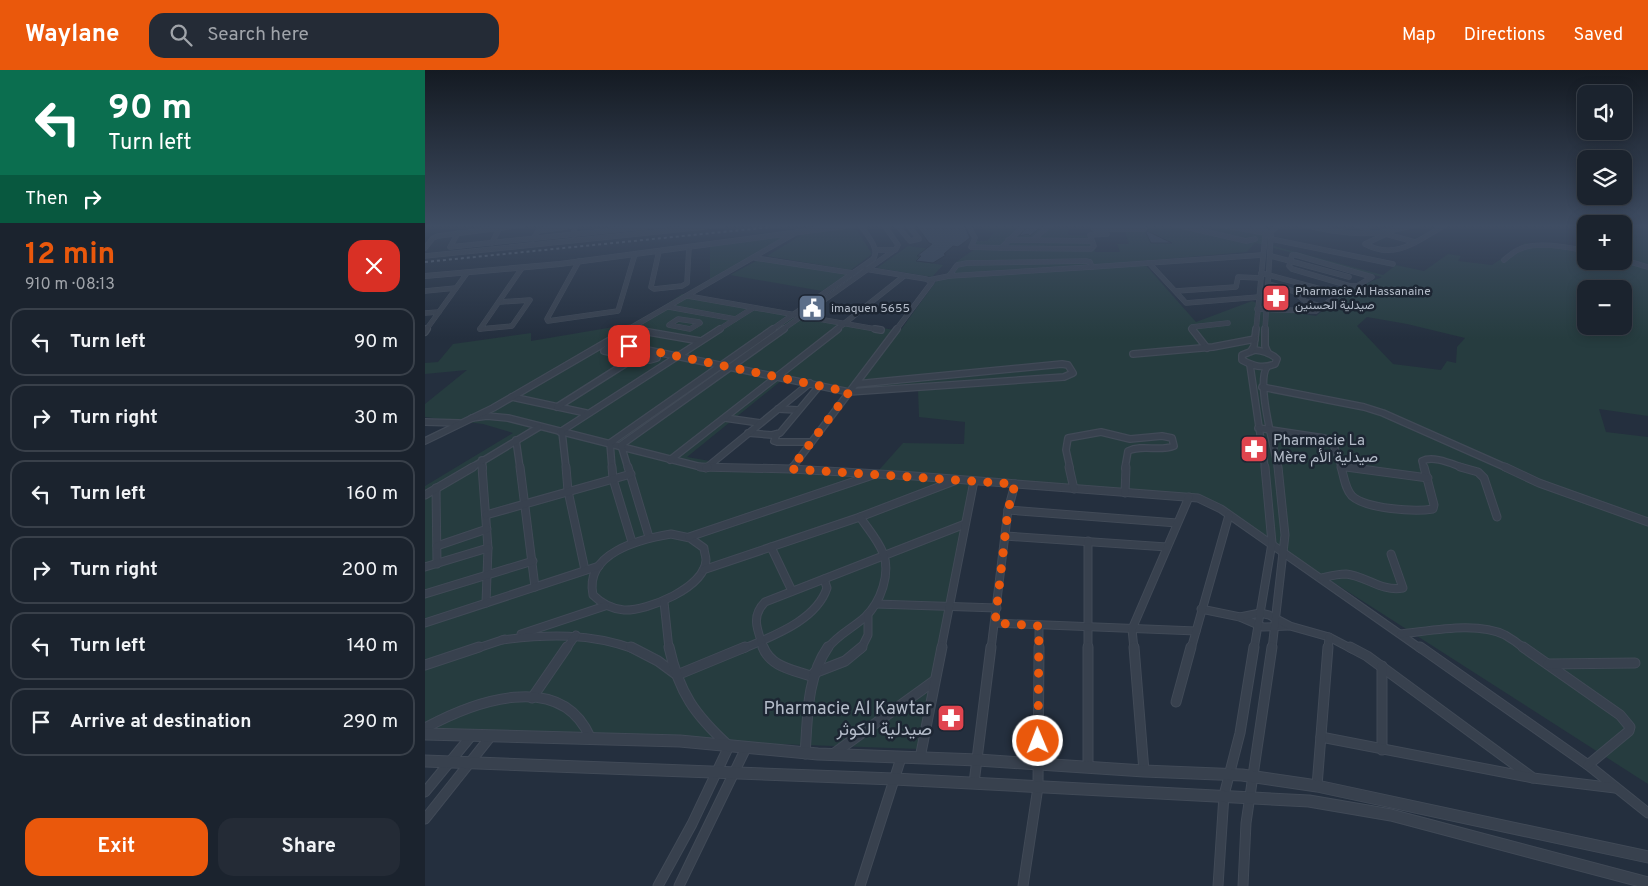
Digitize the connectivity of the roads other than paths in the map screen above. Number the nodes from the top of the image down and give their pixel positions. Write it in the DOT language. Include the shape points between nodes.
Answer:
graph roads {
  1 [pos="546,263"];
  2 [pos="562,263"];
  3 [pos="578,263"];
  4 [pos="632,263"];
  5 [pos="656,263"];
  6 [pos="688,263"];
  7 [pos="746,263"];
  8 [pos="788,263"];
  9 [pos="865,263"];
  10 [pos="877,263"];
  11 [pos="967,263"];
  12 [pos="1091,263"];
  13 [pos="1148,263"];
  14 [pos="1149,263"];
  15 [pos="1262,263"];
  16 [pos="1271,263"];
  17 [pos="1289,263"];
  18 [pos="1301,263"];
  19 [pos="1324,263"];
  20 [pos="1389,263"];
  21 [pos="1635,263"];
  22 [pos="1393,264"];
  23 [pos="1092,267"];
  24 [pos="1648,267"];
  25 [pos="522,268"];
  26 [pos="859,268"];
  27 [pos="867,270"];
  28 [pos="467,273"];
  29 [pos="853,273"];
  30 [pos="1270,274"];
  31 [pos="426,276"];
  32 [pos="904,276"];
  33 [pos="949,276"];
  34 [pos="1261,276"];
  35 [pos="1349,277"];
  36 [pos="929,280"];
  37 [pos="1269,284"];
  38 [pos="456,288"];
  39 [pos="1176,291"];
  40 [pos="425,292"];
  41 [pos="688,296"];
  42 [pos="1259,297"];
  43 [pos="500,302"];
  44 [pos="669,307"];
  45 [pos="1323,307"];
  46 [pos="753,308"];
  47 [pos="1257,309"];
  48 [pos="1267,310"];
  49 [pos="439,312"];
  50 [pos="425,313"];
  51 [pos="701,313"];
  52 [pos="793,315"];
  53 [pos="803,316"];
  54 [pos="735,319"];
  55 [pos="690,320"];
  56 [pos="1228,323"];
  57 [pos="845,324"];
  58 [pos="679,327"];
  59 [pos="631,329"];
  60 [pos="881,330"];
  61 [pos="425,332"];
  62 [pos="666,335"];
  63 [pos="1255,339"];
  64 [pos="700,341"];
  65 [pos="609,342"];
  66 [pos="1207,348"];
  67 [pos="645,351"];
  68 [pos="1251,351"];
  69 [pos="1268,353"];
  70 [pos="1133,354"];
  71 [pos="677,356"];
  72 [pos="635,358"];
  73 [pos="722,365"];
  74 [pos="1250,365"];
  75 [pos="733,367"];
  76 [pos="1267,367"];
  77 [pos="779,376"];
  78 [pos="809,383"];
  79 [pos="856,384"];
  80 [pos="820,385"];
  81 [pos="1262,387"];
  82 [pos="849,392"];
  83 [pos="512,397"];
  84 [pos="557,407"];
  85 [pos="778,408"];
  86 [pos="798,410"];
  87 [pos="586,414"];
  88 [pos="472,418"];
  89 [pos="725,418"];
  90 [pos="425,422"];
  91 [pos="460,423"];
  92 [pos="760,424"];
  93 [pos="539,427"];
  94 [pos="1258,428"];
  95 [pos="1269,430"];
  96 [pos="561,432"];
  97 [pos="748,433"];
  98 [pos="777,434"];
  99 [pos="516,440"];
  100 [pos="425,441"];
  101 [pos="811,442"];
  102 [pos="610,443"];
  103 [pos="621,446"];
  104 [pos="483,460"];
  105 [pos="669,460"];
  106 [pos="1342,466"];
  107 [pos="706,468"];
  108 [pos="791,469"];
  109 [pos="631,474"];
  110 [pos="876,474"];
  111 [pos="1428,478"];
  112 [pos="613,479"];
  113 [pos="957,480"];
  114 [pos="973,480"];
  115 [pos="1015,484"];
  116 [pos="436,488"];
  117 [pos="1074,489"];
  118 [pos="569,491"];
  119 [pos="1125,493"];
  120 [pos="425,495"];
  121 [pos="1189,497"];
  122 [pos="526,504"];
  123 [pos="1008,510"];
  124 [pos="1229,514"];
  125 [pos="486,515"];
  126 [pos="860,517"];
  127 [pos="1497,517"];
  128 [pos="1648,522"];
  129 [pos="1177,523"];
  130 [pos="965,524"];
  131 [pos="487,529"];
  132 [pos="1005,536"];
  133 [pos="649,537"];
  134 [pos="689,537"];
  135 [pos="1088,541"];
  136 [pos="632,542"];
  137 [pos="1271,543"];
  138 [pos="437,546"];
  139 [pos="771,547"];
  140 [pos="1167,547"];
  141 [pos="488,548"];
  142 [pos="1283,552"];
  143 [pos="883,554"];
  144 [pos="1391,554"];
  145 [pos="533,561"];
  146 [pos="437,564"];
  147 [pos="599,566"];
  148 [pos="425,568"];
  149 [pos="585,570"];
  150 [pos="703,570"];
  151 [pos="487,575"];
  152 [pos="1322,578"];
  153 [pos="824,579"];
  154 [pos="535,587"];
  155 [pos="792,591"];
  156 [pos="425,594"];
  157 [pos="664,602"];
  158 [pos="486,603"];
  159 [pos="876,604"];
  160 [pos="605,606"];
  161 [pos="949,606"];
  162 [pos="997,608"];
  163 [pos="1201,609"];
  164 [pos="1260,613"];
  165 [pos="868,614"];
  166 [pos="1240,616"];
  167 [pos="1276,618"];
  168 [pos="425,623"];
  169 [pos="995,623"];
  170 [pos="1039,626"];
  171 [pos="1087,626"];
  172 [pos="1258,626"];
  173 [pos="1290,626"];
  174 [pos="1273,628"];
  175 [pos="1132,629"];
  176 [pos="1196,631"];
  177 [pos="1401,634"];
  178 [pos="576,635"];
  179 [pos="1329,638"];
  180 [pos="502,640"];
  181 [pos="760,641"];
  182 [pos="1635,663"];
  183 [pos="1547,664"];
  184 [pos="425,665"];
  185 [pos="1382,666"];
  186 [pos="677,675"];
  187 [pos="814,675"];
  188 [pos="934,681"];
  189 [pos="532,698"];
  190 [pos="1176,702"];
  191 [pos="425,728"];
  192 [pos="425,734"];
  193 [pos="473,734"];
  194 [pos="492,736"];
  195 [pos="590,737"];
  196 [pos="1321,737"];
  197 [pos="729,746"];
  198 [pos="746,748"];
  199 [pos="1382,750"];
  200 [pos="805,754"];
  201 [pos="832,755"];
  202 [pos="901,758"];
  203 [pos="920,758"];
  204 [pos="978,760"];
  205 [pos="425,761"];
  206 [pos="452,761"];
  207 [pos="472,763"];
  208 [pos="1040,763"];
  209 [pos="1588,765"];
  210 [pos="1088,766"];
  211 [pos="1144,771"];
  212 [pos="717,772"];
  213 [pos="734,773"];
  214 [pos="1230,774"];
  215 [pos="1254,776"];
  216 [pos="1533,778"];
  217 [pos="894,779"];
  218 [pos="975,783"];
  219 [pos="1317,786"];
  220 [pos="1038,787"];
  221 [pos="1616,788"];
  222 [pos="425,792"];
  223 [pos="1224,795"];
  224 [pos="1250,798"];
  225 [pos="1648,813"];
  226 [pos="425,819"];
  227 [pos="1648,857"];
  228 [pos="1648,883"];
  229 [pos="658,886"];
  230 [pos="679,886"];
  231 [pos="860,886"];
  232 [pos="1023,886"];
  233 [pos="1218,886"];
  234 [pos="1243,886"];
  1 -- 31 [label="street"];
  2 -- 25 [label="street"];
  3 -- 4 [label="street" via="548,321 618,311"];
  5 -- 6 [label="street" via="651,287 654,289 687,283"];
  7 -- 41 [label="street"];
  8 -- 29 [label="street"];
  9 -- 26 [label="street"];
  10 -- 27 [label="street"];
  11 -- 33 [label="street" via="955,266"];
  12 -- 23 [label="street"];
  13 -- 23 [label="street"];
  14 -- 39 [label="street"];
  15 -- 34 [label="street"];
  16 -- 30 [label="street"];
  17 -- 19 [label="street" via="1292,268 1350,286 1357,286 1372,277"];
  18 -- 35 [label="street"];
  20 -- 22 [label="street"];
  21 -- 24 [label="street"];
  23 -- 33 [label="street"];
  25 -- 28 [label="street"];
  25 -- 43 [label="street"];
  26 -- 27 [label="street"];
  26 -- 29 [label="street"];
  27 -- 32 [label="street"];
  27 -- 53 [label="street"];
  28 -- 31 [label="street"];
  28 -- 38 [label="street"];
  29 -- 52 [label="street"];
  30 -- 34 [label="street"];
  30 -- 37 [label="street"];
  30 -- 45 [label="street" via="1339,293"];
  32 -- 36 [label="street"];
  32 -- 57 [label="street"];
  33 -- 36 [label="street"];
  34 -- 39 [label="street" via="1238,277 1236,287"];
  34 -- 42 [label="street"];
  36 -- 79 [label="street" via="931,284"];
  37 -- 45 [label="street" via="1293,291 1305,302"];
  37 -- 48 [label="street"];
  38 -- 40 [label="street"];
  38 -- 49 [label="street"];
  39 -- 42 [label="street" via="1186,303"];
  41 -- 44 [label="street"];
  41 -- 46 [label="street"];
  42 -- 47 [label="street"];
  43 -- 43 [label="street" via="530,300 512,326 480,329"];
  44 -- 51 [label="street"];
  44 -- 59 [label="street"];
  45 -- 48 [label="street" via="1313,311"];
  46 -- 52 [label="street"];
  46 -- 54 [label="street"];
  47 -- 48 [label="street"];
  47 -- 63 [label="street"];
  48 -- 69 [label="street" via="1265,346"];
  49 -- 50 [label="street"];
  49 -- 61 [label="street"];
  51 -- 54 [label="street"];
  51 -- 55 [label="street"];
  52 -- 53 [label="street"];
  52 -- 73 [label="street"];
  53 -- 57 [label="street"];
  53 -- 75 [label="street"];
  54 -- 64 [label="street"];
  55 -- 58 [label="street"];
  55 -- 58 [label="street" via="678,319 669,324"];
  55 -- 58 [label="street" via="700,323 690,329"];
  56 -- 66 [label="street" via="1191,327"];
  57 -- 60 [label="street"];
  57 -- 77 [label="street"];
  58 -- 62 [label="street"];
  59 -- 62 [label="street"];
  59 -- 65 [label="street"];
  62 -- 64 [label="street"];
  63 -- 66 [label="street"];
  63 -- 68 [label="street"];
  64 -- 71 [label="street"];
  65 -- 67 [label="street"];
  65 -- 83 [label="street"];
  66 -- 70 [label="street"];
  67 -- 71 [label="street"];
  67 -- 72 [label="street"];
  67 -- 72 [label="street" via="657,358"];
  67 -- 72 [label="street" via="613,347 604,351"];
  68 -- 69 [label="street"];
  68 -- 74 [label="street" via="1241,357"];
  69 -- 76 [label="street" via="1277,362"];
  71 -- 73 [label="street"];
  71 -- 87 [label="street"];
  72 -- 84 [label="street"];
  73 -- 75 [label="street"];
  73 -- 102 [label="street"];
  74 -- 76 [label="street"];
  74 -- 94 [label="street"];
  75 -- 77 [label="street"];
  75 -- 103 [label="street"];
  76 -- 81 [label="street"];
  77 -- 78 [label="street"];
  77 -- 89 [label="street"];
  78 -- 80 [label="street"];
  78 -- 85 [label="street"];
  79 -- 82 [label="street"];
  79 -- 82 [label="street" via="1062,364 1068,365 1073,373 1064,377"];
  80 -- 82 [label="street"];
  80 -- 86 [label="street"];
  81 -- 95 [label="street"];
  81 -- 128 [label="street" via="1383,413 1466,448 1539,484"];
  82 -- 101 [label="street"];
  83 -- 84 [label="street"];
  83 -- 88 [label="street"];
  84 -- 87 [label="street"];
  85 -- 86 [label="street"];
  85 -- 92 [label="street"];
  86 -- 98 [label="street"];
  87 -- 96 [label="street"];
  88 -- 91 [label="street"];
  88 -- 93 [label="street" via="501,416"];
  89 -- 92 [label="street"];
  89 -- 105 [label="street"];
  90 -- 91 [label="street"];
  91 -- 100 [label="street"];
  92 -- 97 [label="street"];
  93 -- 96 [label="street"];
  93 -- 99 [label="street"];
  94 -- 95 [label="street"];
  94 -- 137 [label="street" via="1268,491"];
  95 -- 106 [label="street" via="1330,440"];
  95 -- 142 [label="street" via="1283,504"];
  96 -- 102 [label="street"];
  96 -- 118 [label="street"];
  97 -- 98 [label="street"];
  97 -- 107 [label="street"];
  98 -- 101 [label="street" via="775,442"];
  99 -- 104 [label="street"];
  99 -- 122 [label="street"];
  101 -- 108 [label="street"];
  102 -- 103 [label="street"];
  102 -- 112 [label="street"];
  103 -- 105 [label="street"];
  103 -- 109 [label="street"];
  104 -- 116 [label="street"];
  104 -- 125 [label="street"];
  105 -- 107 [label="street"];
  106 -- 111 [label="street"];
  106 -- 111 [label="street" via="1351,495 1369,504 1433,509"];
  107 -- 108 [label="street"];
  108 -- 110 [label="street"];
  109 -- 112 [label="street"];
  109 -- 133 [label="street"];
  110 -- 113 [label="street"];
  110 -- 134 [label="street"];
  111 -- 127 [label="street" via="1422,461 1425,459 1478,472 1484,478"];
  112 -- 118 [label="street"];
  112 -- 136 [label="street"];
  113 -- 114 [label="street"];
  113 -- 126 [label="street"];
  114 -- 115 [label="street"];
  114 -- 130 [label="street"];
  115 -- 117 [label="street"];
  115 -- 123 [label="street"];
  116 -- 120 [label="street"];
  116 -- 138 [label="street"];
  117 -- 119 [label="street"];
  117 -- 119 [label="street" via="1066,450 1068,438 1101,432 1130,440 1163,436 1174,439 1174,446 1167,449 1135,448 1128,451"];
  118 -- 122 [label="street"];
  118 -- 149 [label="street"];
  119 -- 121 [label="street"];
  121 -- 124 [label="street" via="1205,501"];
  121 -- 129 [label="street"];
  122 -- 125 [label="street"];
  122 -- 145 [label="street"];
  123 -- 129 [label="street"];
  123 -- 132 [label="street"];
  124 -- 137 [label="street"];
  124 -- 163 [label="street"];
  125 -- 131 [label="street"];
  126 -- 139 [label="street"];
  126 -- 143 [label="street"];
  129 -- 140 [label="street"];
  130 -- 143 [label="street"];
  130 -- 161 [label="street"];
  131 -- 138 [label="street"];
  131 -- 141 [label="street"];
  132 -- 135 [label="street"];
  132 -- 162 [label="street"];
  133 -- 134 [label="street" via="671,534"];
  133 -- 136 [label="street"];
  134 -- 150 [label="street" via="701,545 706,556"];
  135 -- 140 [label="street"];
  135 -- 171 [label="street"];
  136 -- 147 [label="street"];
  137 -- 142 [label="street"];
  137 -- 164 [label="street"];
  138 -- 146 [label="street"];
  139 -- 150 [label="street"];
  139 -- 155 [label="street"];
  140 -- 175 [label="street"];
  141 -- 146 [label="street"];
  141 -- 151 [label="street"];
  142 -- 152 [label="street"];
  142 -- 167 [label="street"];
  143 -- 153 [label="street"];
  143 -- 159 [label="street" via="884,575"];
  144 -- 152 [label="street" via="1403,585 1399,590 1345,574"];
  145 -- 151 [label="street"];
  145 -- 154 [label="street"];
  146 -- 148 [label="street"];
  147 -- 149 [label="street"];
  147 -- 160 [label="street" via="591,581 593,595"];
  149 -- 154 [label="street"];
  150 -- 157 [label="street" via="688,588"];
  151 -- 156 [label="street"];
  151 -- 158 [label="street"];
  152 -- 177 [label="street"];
  153 -- 155 [label="street"];
  153 -- 181 [label="street" via="827,590 821,602 795,622"];
  154 -- 158 [label="street"];
  155 -- 181 [label="street" via="767,600 757,610 755,626"];
  157 -- 160 [label="street" via="622,610"];
  157 -- 186 [label="street" via="667,645"];
  158 -- 168 [label="street"];
  159 -- 161 [label="street"];
  159 -- 165 [label="street"];
  160 -- 180 [label="street"];
  161 -- 162 [label="street"];
  161 -- 188 [label="street"];
  162 -- 169 [label="street"];
  163 -- 166 [label="street"];
  163 -- 176 [label="street"];
  164 -- 166 [label="street"];
  164 -- 167 [label="street"];
  164 -- 172 [label="street"];
  165 -- 187 [label="street" via="830,645"];
  165 -- 187 [label="street" via="867,638 860,650"];
  166 -- 172 [label="street"];
  167 -- 173 [label="street"];
  167 -- 174 [label="street"];
  169 -- 170 [label="street"];
  169 -- 204 [label="street"];
  170 -- 171 [label="street"];
  170 -- 208 [label="street" via="1037,724"];
  171 -- 175 [label="street"];
  171 -- 210 [label="street"];
  172 -- 174 [label="street"];
  172 -- 214 [label="street"];
  173 -- 174 [label="street"];
  173 -- 179 [label="street"];
  174 -- 215 [label="street"];
  175 -- 176 [label="street"];
  175 -- 211 [label="street"];
  176 -- 190 [label="street"];
  177 -- 183 [label="street" via="1486,629 1505,635"];
  177 -- 209 [label="street"];
  178 -- 180 [label="street"];
  178 -- 186 [label="street" via="626,644"];
  178 -- 189 [label="street"];
  179 -- 185 [label="street"];
  179 -- 196 [label="street"];
  180 -- 184 [label="street"];
  181 -- 186 [label="street"];
  181 -- 187 [label="street" via="773,662"];
  182 -- 183 [label="street"];
  183 -- 209 [label="street" via="1620,715 1630,727"];
  185 -- 199 [label="street"];
  185 -- 216 [label="street"];
  186 -- 197 [label="street" via="698,716"];
  187 -- 200 [label="street"];
  188 -- 201 [label="street"];
  188 -- 203 [label="street"];
  189 -- 191 [label="street" via="489,701"];
  189 -- 195 [label="street" via="560,703 574,712"];
  192 -- 193 [label="street"];
  193 -- 194 [label="street"];
  193 -- 206 [label="street"];
  194 -- 195 [label="street"];
  194 -- 207 [label="street"];
  195 -- 197 [label="street"];
  196 -- 199 [label="street"];
  196 -- 219 [label="street"];
  197 -- 198 [label="street"];
  197 -- 212 [label="street"];
  198 -- 200 [label="street"];
  198 -- 213 [label="street"];
  199 -- 216 [label="street"];
  200 -- 201 [label="street"];
  201 -- 202 [label="street"];
  202 -- 203 [label="street"];
  202 -- 217 [label="street"];
  203 -- 204 [label="street"];
  204 -- 208 [label="street"];
  204 -- 218 [label="street"];
  205 -- 206 [label="street"];
  206 -- 207 [label="street"];
  206 -- 222 [label="street"];
  207 -- 212 [label="street"];
  207 -- 226 [label="street"];
  208 -- 210 [label="street"];
  208 -- 220 [label="street"];
  209 -- 221 [label="street"];
  210 -- 211 [label="street"];
  211 -- 214 [label="street"];
  212 -- 213 [label="street"];
  212 -- 229 [label="street"];
  213 -- 217 [label="street"];
  213 -- 230 [label="street"];
  214 -- 215 [label="street"];
  214 -- 223 [label="street"];
  215 -- 219 [label="street"];
  215 -- 224 [label="street"];
  216 -- 221 [label="street"];
  217 -- 218 [label="street"];
  217 -- 231 [label="street"];
  218 -- 220 [label="street"];
  219 -- 227 [label="street"];
  220 -- 223 [label="street"];
  220 -- 232 [label="street"];
  221 -- 225 [label="street"];
  223 -- 224 [label="street"];
  223 -- 233 [label="street"];
  224 -- 228 [label="street" via="1309,801 1391,815"];
  224 -- 234 [label="street"];
}
